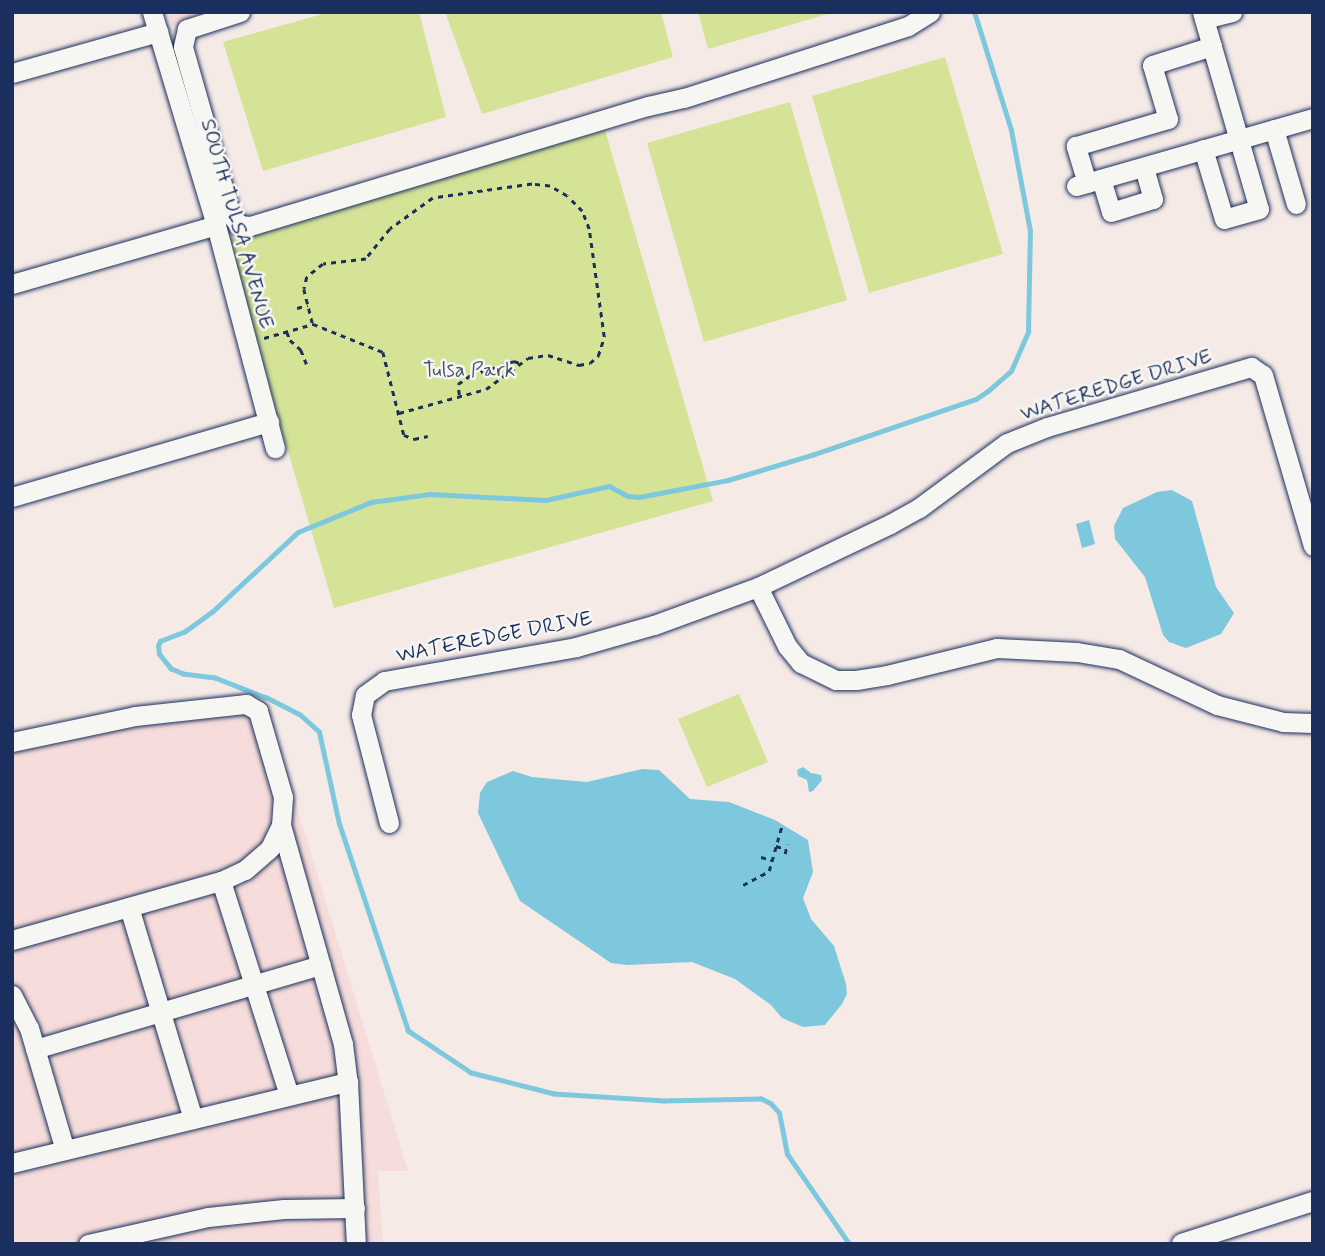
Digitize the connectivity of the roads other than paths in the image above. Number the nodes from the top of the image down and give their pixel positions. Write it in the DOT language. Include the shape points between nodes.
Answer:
graph roads {
  1 [pos="152,12"];
  2 [pos="240,12"];
  3 [pos="930,12"];
  4 [pos="1232,12"];
  5 [pos="1203,15"];
  6 [pos="158,32"];
  7 [pos="1212,47"];
  8 [pos="12,73"];
  9 [pos="1313,118"];
  10 [pos="1274,129"];
  11 [pos="1239,139"];
  12 [pos="1203,149"];
  13 [pos="1144,167"];
  14 [pos="1088,183"];
  15 [pos="1296,204"];
  16 [pos="216,225"];
  17 [pos="12,284"];
  18 [pos="269,422"];
  19 [pos="275,448"];
  20 [pos="12,496"];
  21 [pos="1313,546"];
  22 [pos="758,587"];
  23 [pos="1313,723"];
  24 [pos="12,742"];
  25 [pos="389,822"];
  26 [pos="281,825"];
  27 [pos="221,881"];
  28 [pos="129,907"];
  29 [pos="12,940"];
  30 [pos="321,965"];
  31 [pos="254,985"];
  32 [pos="12,995"];
  33 [pos="160,1012"];
  34 [pos="35,1049"];
  35 [pos="348,1082"];
  36 [pos="289,1096"];
  37 [pos="193,1119"];
  38 [pos="65,1150"];
  39 [pos="12,1163"];
  40 [pos="1313,1201"];
  41 [pos="355,1208"];
  42 [pos="1181,1243"];
  43 [pos="88,1244"];
  44 [pos="356,1244"];
  1 -- 6 [label="street, SOUTH TULSA AVENUE"];
  2 -- 3 [label="street" via="187,29 183,47 231,215 239,225 250,226 684,98 908,26"];
  4 -- 5 [label="street"];
  5 -- 7 [label="street"];
  6 -- 8 [label="street"];
  6 -- 16 [label="street, SOUTH TULSA AVENUE"];
  7 -- 11 [label="street"];
  7 -- 14 [label="street" via="1152,65 1168,119 1076,146"];
  9 -- 10 [label="street"];
  10 -- 11 [label="street"];
  10 -- 15 [label="street"];
  11 -- 12 [label="street"];
  11 -- 12 [label="street" via="1259,209 1224,219"];
  12 -- 13 [label="street"];
  13 -- 14 [label="street"];
  13 -- 14 [label="street" via="1153,199 1111,212"];
  16 -- 17 [label="street"];
  16 -- 18 [label="street, SOUTH TULSA AVENUE"];
  18 -- 19 [label="street, SOUTH TULSA AVENUE"];
  18 -- 20 [label="street"];
  21 -- 22 [label="street, WATEREDGE DRIVE" via="1263,375 1251,367 1007,443 909,514"];
  22 -- 23 [label="street" via="787,646 801,663 836,680 887,675 997,648 1077,652 1119,659 1217,705 1283,722"];
  22 -- 25 [label="street, WATEREDGE DRIVE" via="654,625 576,647 384,681 365,695 361,715"];
  24 -- 26 [label="street" via="135,716 253,705 275,762 283,797"];
  26 -- 27 [label="street" via="270,848 245,870"];
  26 -- 30 [label="street"];
  27 -- 28 [label="street"];
  27 -- 31 [label="street"];
  28 -- 29 [label="street"];
  28 -- 33 [label="street"];
  30 -- 31 [label="street"];
  30 -- 35 [label="street" via="343,1044"];
  31 -- 33 [label="street"];
  31 -- 36 [label="street"];
  32 -- 34 [label="street"];
  33 -- 34 [label="street"];
  33 -- 37 [label="street"];
  34 -- 38 [label="street"];
  35 -- 36 [label="street"];
  35 -- 41 [label="street"];
  36 -- 37 [label="street"];
  37 -- 38 [label="street"];
  38 -- 39 [label="street"];
  40 -- 42 [label="street"];
  41 -- 43 [label="street" via="208,1217"];
  41 -- 44 [label="street"];
}
